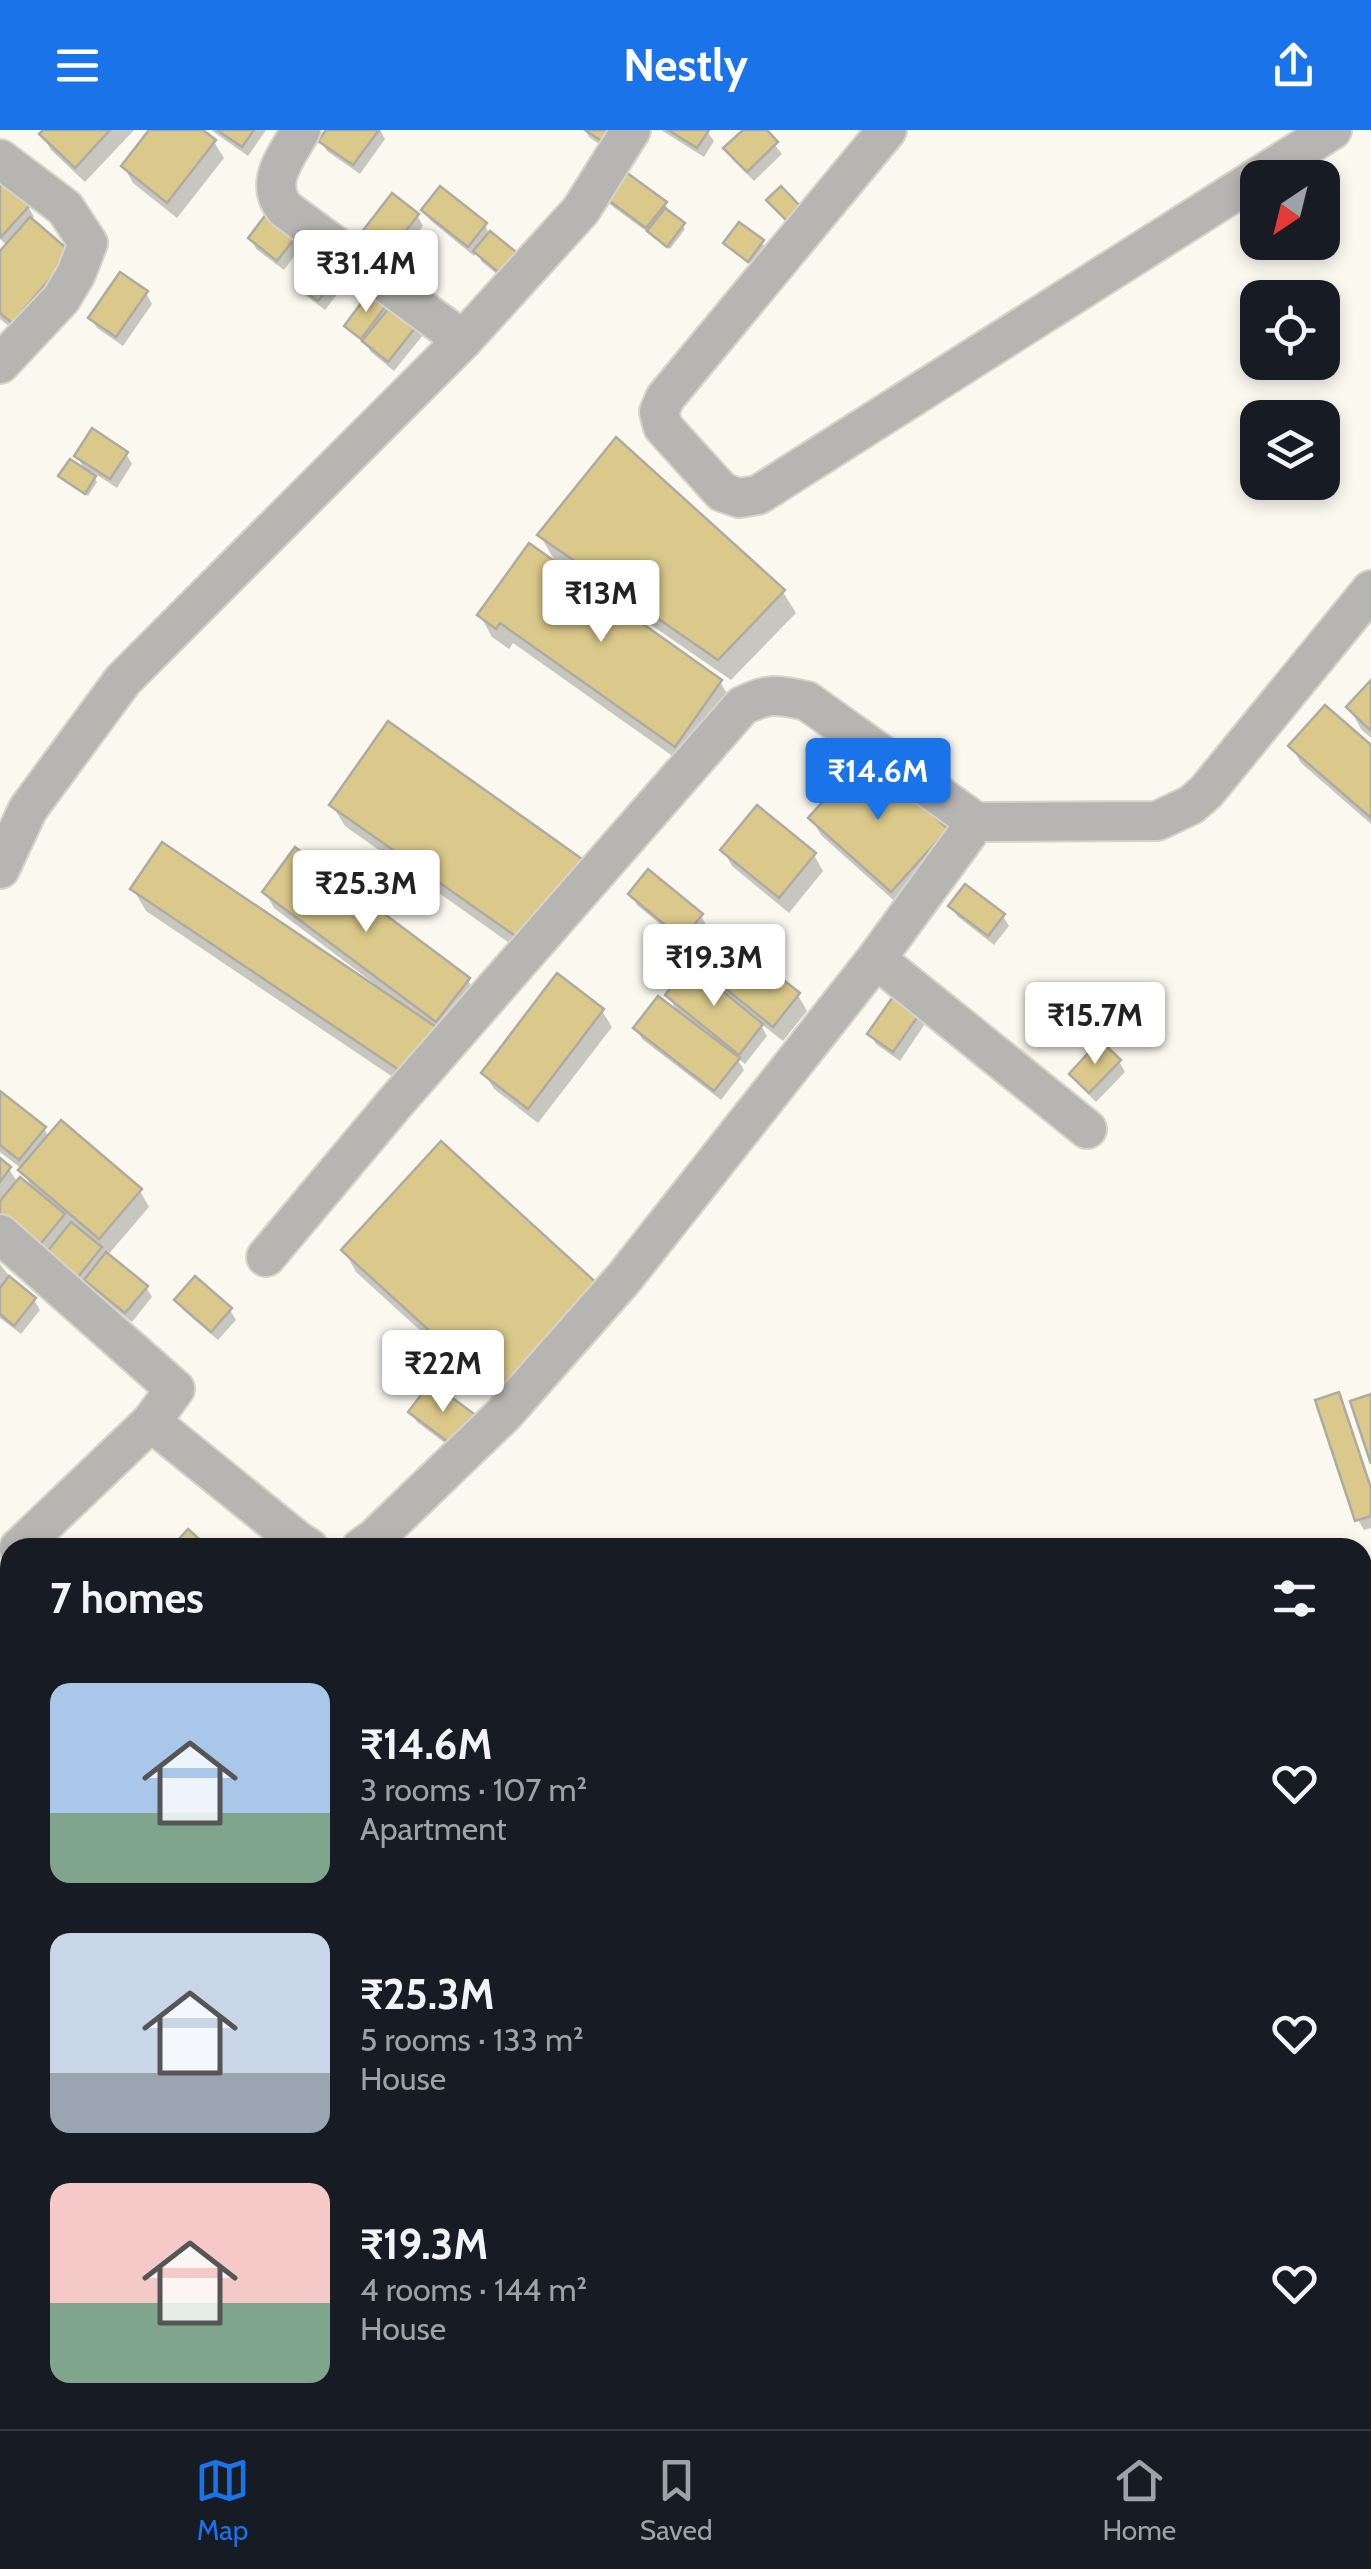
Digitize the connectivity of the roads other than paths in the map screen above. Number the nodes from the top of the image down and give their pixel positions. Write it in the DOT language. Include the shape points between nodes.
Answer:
graph roads {
  1 [pos="301,130"];
  2 [pos="631,130"];
  3 [pos="888,130"];
  4 [pos="1332,130"];
  5 [pos="0,159"];
  6 [pos="463,340"];
  7 [pos="0,364"];
  8 [pos="1371,590"];
  9 [pos="14,799"];
  10 [pos="976,822"];
  11 [pos="0,869"];
  12 [pos="876,959"];
  13 [pos="1087,1128"];
  14 [pos="0,1234"];
  15 [pos="266,1257"];
  16 [pos="151,1422"];
  17 [pos="29,1538"];
  18 [pos="293,1538"];
  19 [pos="375,1538"];
  1 -- 6 [label="street" via="275,178 277,199"];
  2 -- 6 [label="street" via="581,210"];
  3 -- 4 [label="street" via="665,398 659,412 663,427 722,492 758,495"];
  5 -- 7 [label="street" via="65,208 88,243 61,299"];
  6 -- 9 [label="street"];
  8 -- 10 [label="street" via="1191,806 1158,821"];
  9 -- 11 [label="street"];
  10 -- 12 [label="street"];
  10 -- 15 [label="street" via="808,701 764,695 742,706"];
  12 -- 13 [label="street"];
  12 -- 19 [label="street" via="624,1278 504,1414"];
  14 -- 16 [label="street" via="175,1388"];
  16 -- 17 [label="street"];
  16 -- 18 [label="street"];
}
